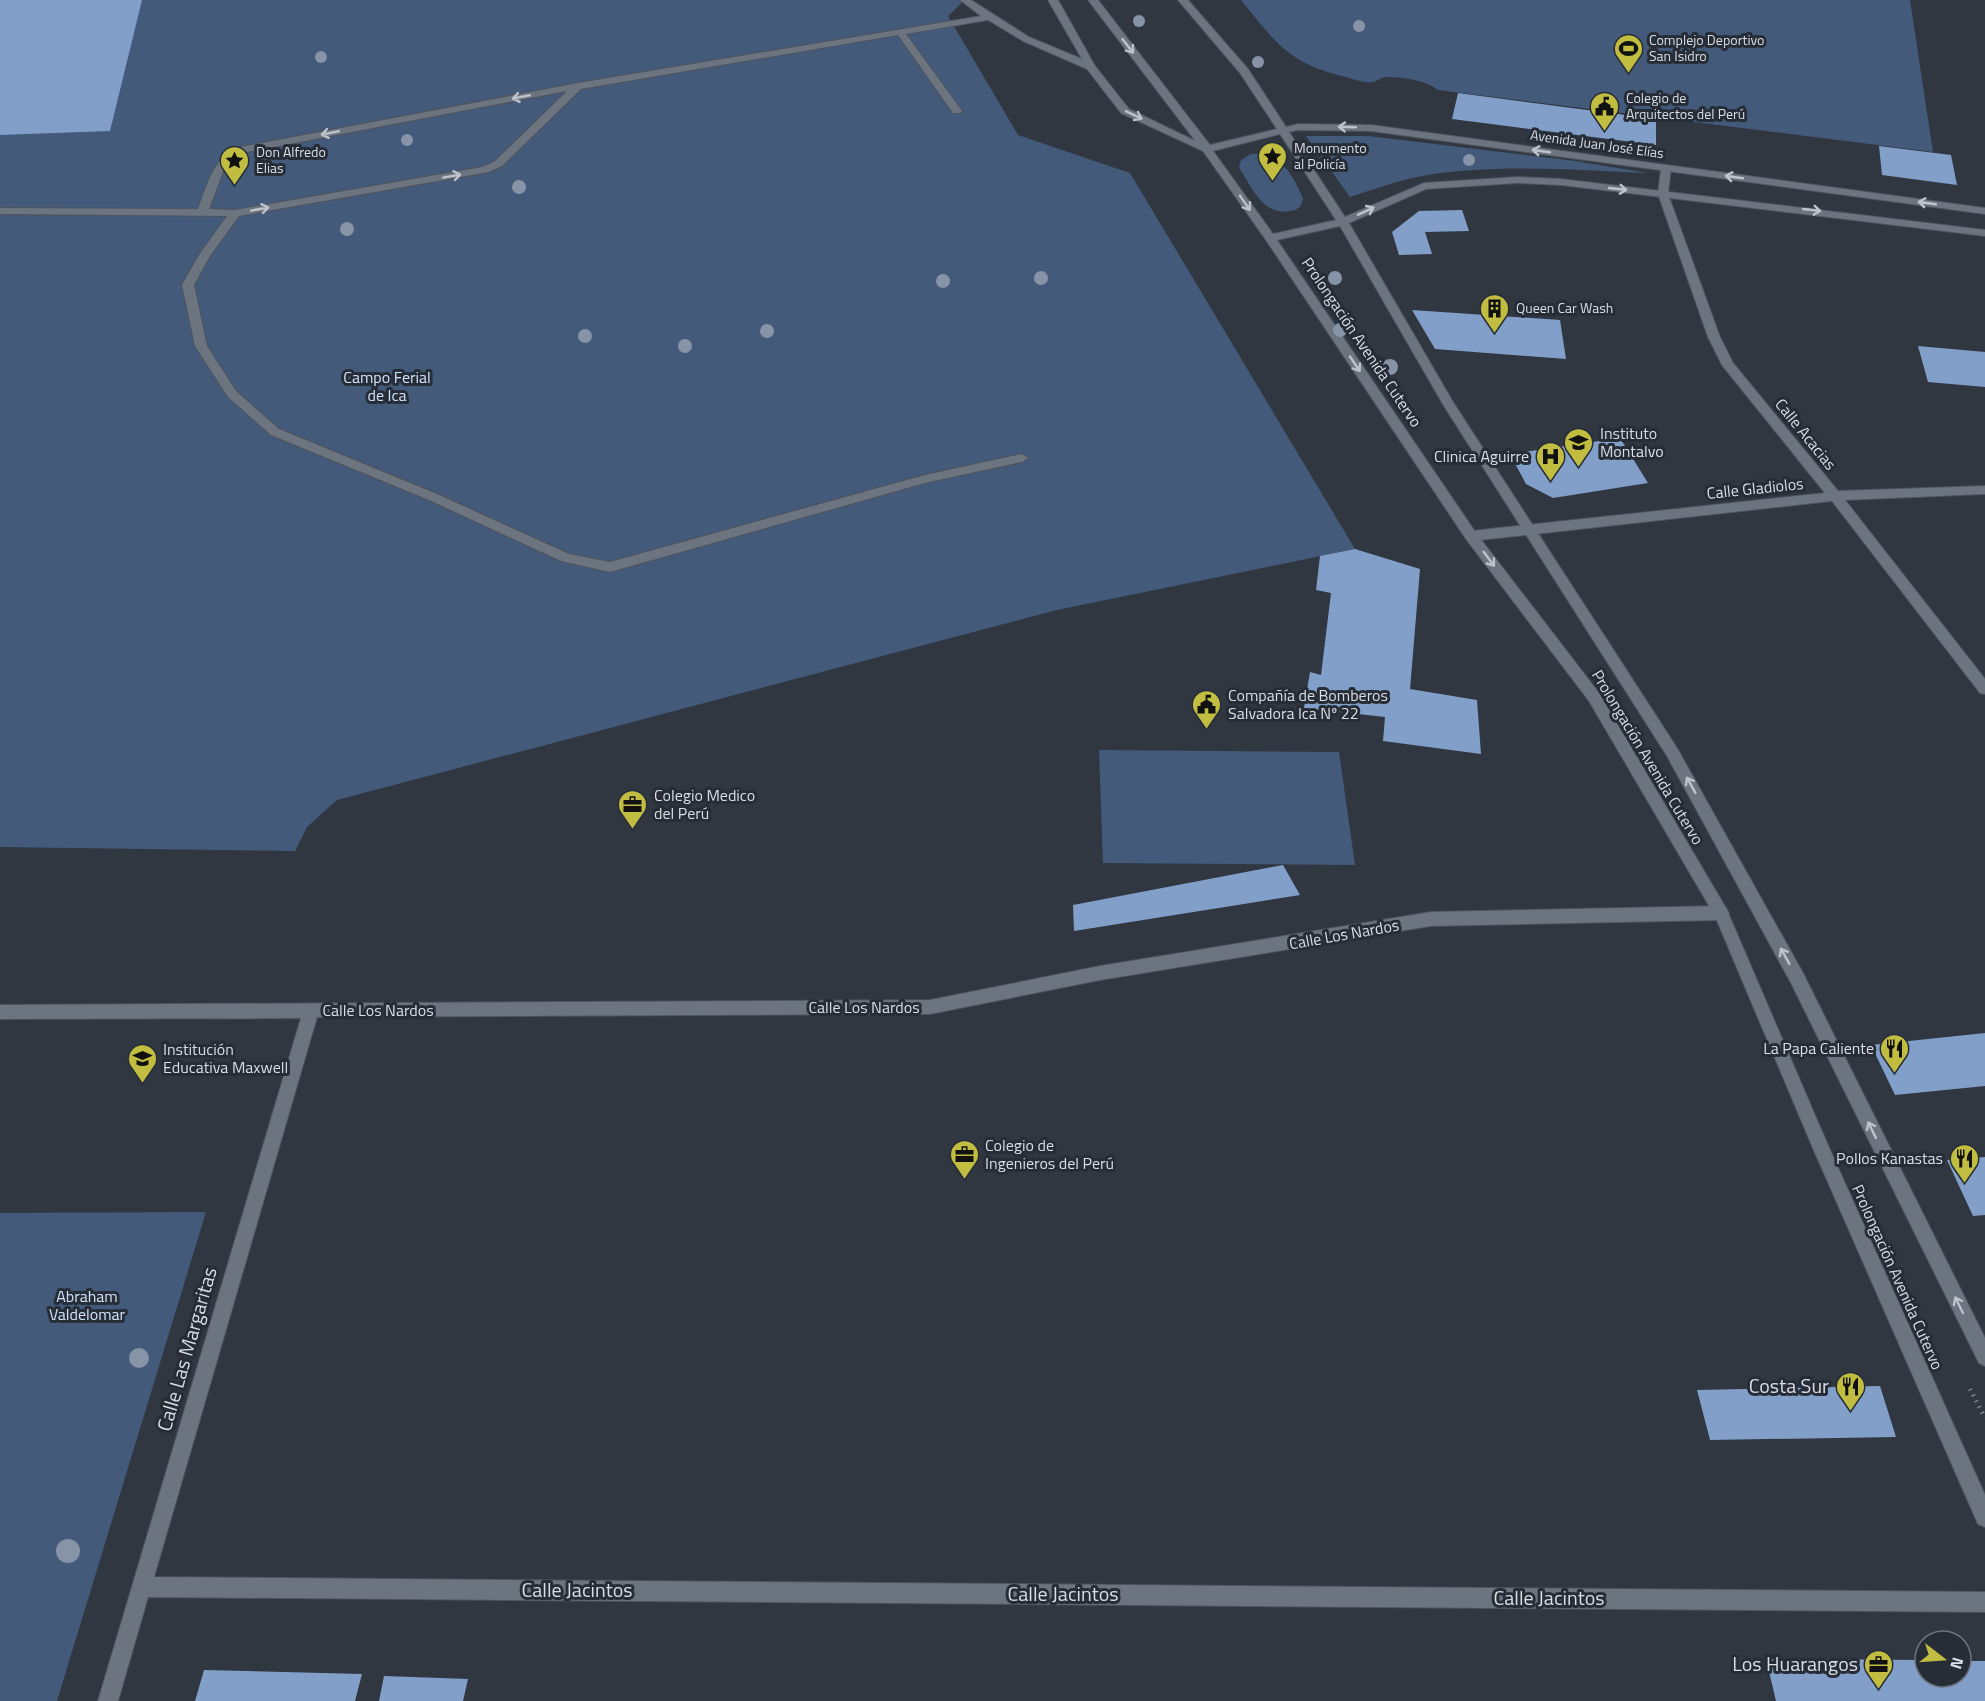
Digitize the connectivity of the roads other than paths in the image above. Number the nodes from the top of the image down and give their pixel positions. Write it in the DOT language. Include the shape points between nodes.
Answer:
graph roads {
  1 [pos="965,0"];
  2 [pos="1053,0"];
  3 [pos="1093,0"];
  4 [pos="1183,0"];
  5 [pos="990,17"];
  6 [pos="900,32"];
  7 [pos="1091,67"];
  8 [pos="579,86"];
  9 [pos="957,111"];
  10 [pos="1281,130"];
  11 [pos="1207,149"];
  12 [pos="1666,168"];
  13 [pos="1663,194"];
  14 [pos="0,211"];
  15 [pos="1985,211"];
  16 [pos="202,213"];
  17 [pos="235,213"];
  18 [pos="1342,222"];
  19 [pos="1985,233"];
  20 [pos="1270,238"];
  21 [pos="1022,458"];
  22 [pos="1985,489"];
  23 [pos="1835,496"];
  24 [pos="1530,530"];
  25 [pos="1471,536"];
  26 [pos="1985,689"];
  27 [pos="1721,913"];
  28 [pos="311,1010"];
  29 [pos="0,1012"];
  30 [pos="1985,1357"];
  31 [pos="1985,1517"];
  32 [pos="141,1587"];
  33 [pos="1985,1602"];
  34 [pos="108,1701"];
  1 -- 5 [label="street"];
  2 -- 7 [label="street"];
  3 -- 11 [label="street, Prolongación Avenida Cutervo, one-way"];
  4 -- 10 [label="street, Prolongación Avenida Cutervo" via="1244,71"];
  5 -- 6 [label="street"];
  5 -- 7 [label="street" via="1026,39"];
  6 -- 8 [label="street"];
  6 -- 9 [label="street"];
  7 -- 11 [label="street, one-way" via="1125,111"];
  8 -- 16 [label="street, one-way" via="239,150 221,163"];
  17 -- 8 [label="street, one-way" via="484,170 498,164"];
  10 -- 11 [label="street, Avenida Juan José Elías"];
  12 -- 10 [label="street, Avenida Juan José Elías, one-way" via="1371,128"];
  10 -- 18 [label="street, Prolongación Avenida Cutervo"];
  11 -- 20 [label="street, Prolongación Avenida Cutervo, one-way"];
  12 -- 13 [label="street, Calle Acacias"];
  15 -- 12 [label="street, Avenida Juan José Elías, one-way"];
  18 -- 13 [label="street, one-way" via="1424,186 1443,184 1517,180"];
  13 -- 19 [label="street, one-way"];
  13 -- 23 [label="street, Calle Acacias" via="1714,337 1728,365"];
  14 -- 16 [label="street"];
  16 -- 17 [label="street"];
  17 -- 21 [label="street" via="188,285 201,345 232,394 275,432 433,497 566,558 610,567 925,479"];
  18 -- 20 [label="street"];
  18 -- 24 [label="street, Prolongación Avenida Cutervo" via="1448,403"];
  20 -- 25 [label="street, Prolongación Avenida Cutervo, one-way"];
  22 -- 23 [label="street, Calle Gladiolos"];
  23 -- 24 [label="street, Calle Gladiolos"];
  23 -- 26 [label="street, Calle Acacias"];
  24 -- 25 [label="street, Calle Gladiolos"];
  30 -- 24 [label="street, Prolongación Avenida Cutervo, one-way" via="1785,957 1672,752"];
  25 -- 27 [label="street, Prolongación Avenida Cutervo, one-way" via="1594,697"];
  27 -- 28 [label="street, Calle Los Nardos" via="1431,919 1100,973 930,1006"];
  27 -- 31 [label="street, Prolongación Avenida Cutervo"];
  28 -- 29 [label="street, Calle Los Nardos"];
  28 -- 32 [label="street, Calle Las Margaritas"];
  32 -- 33 [label="street, Calle Jacintos"];
  32 -- 34 [label="street, Calle Las Margaritas"];
}
